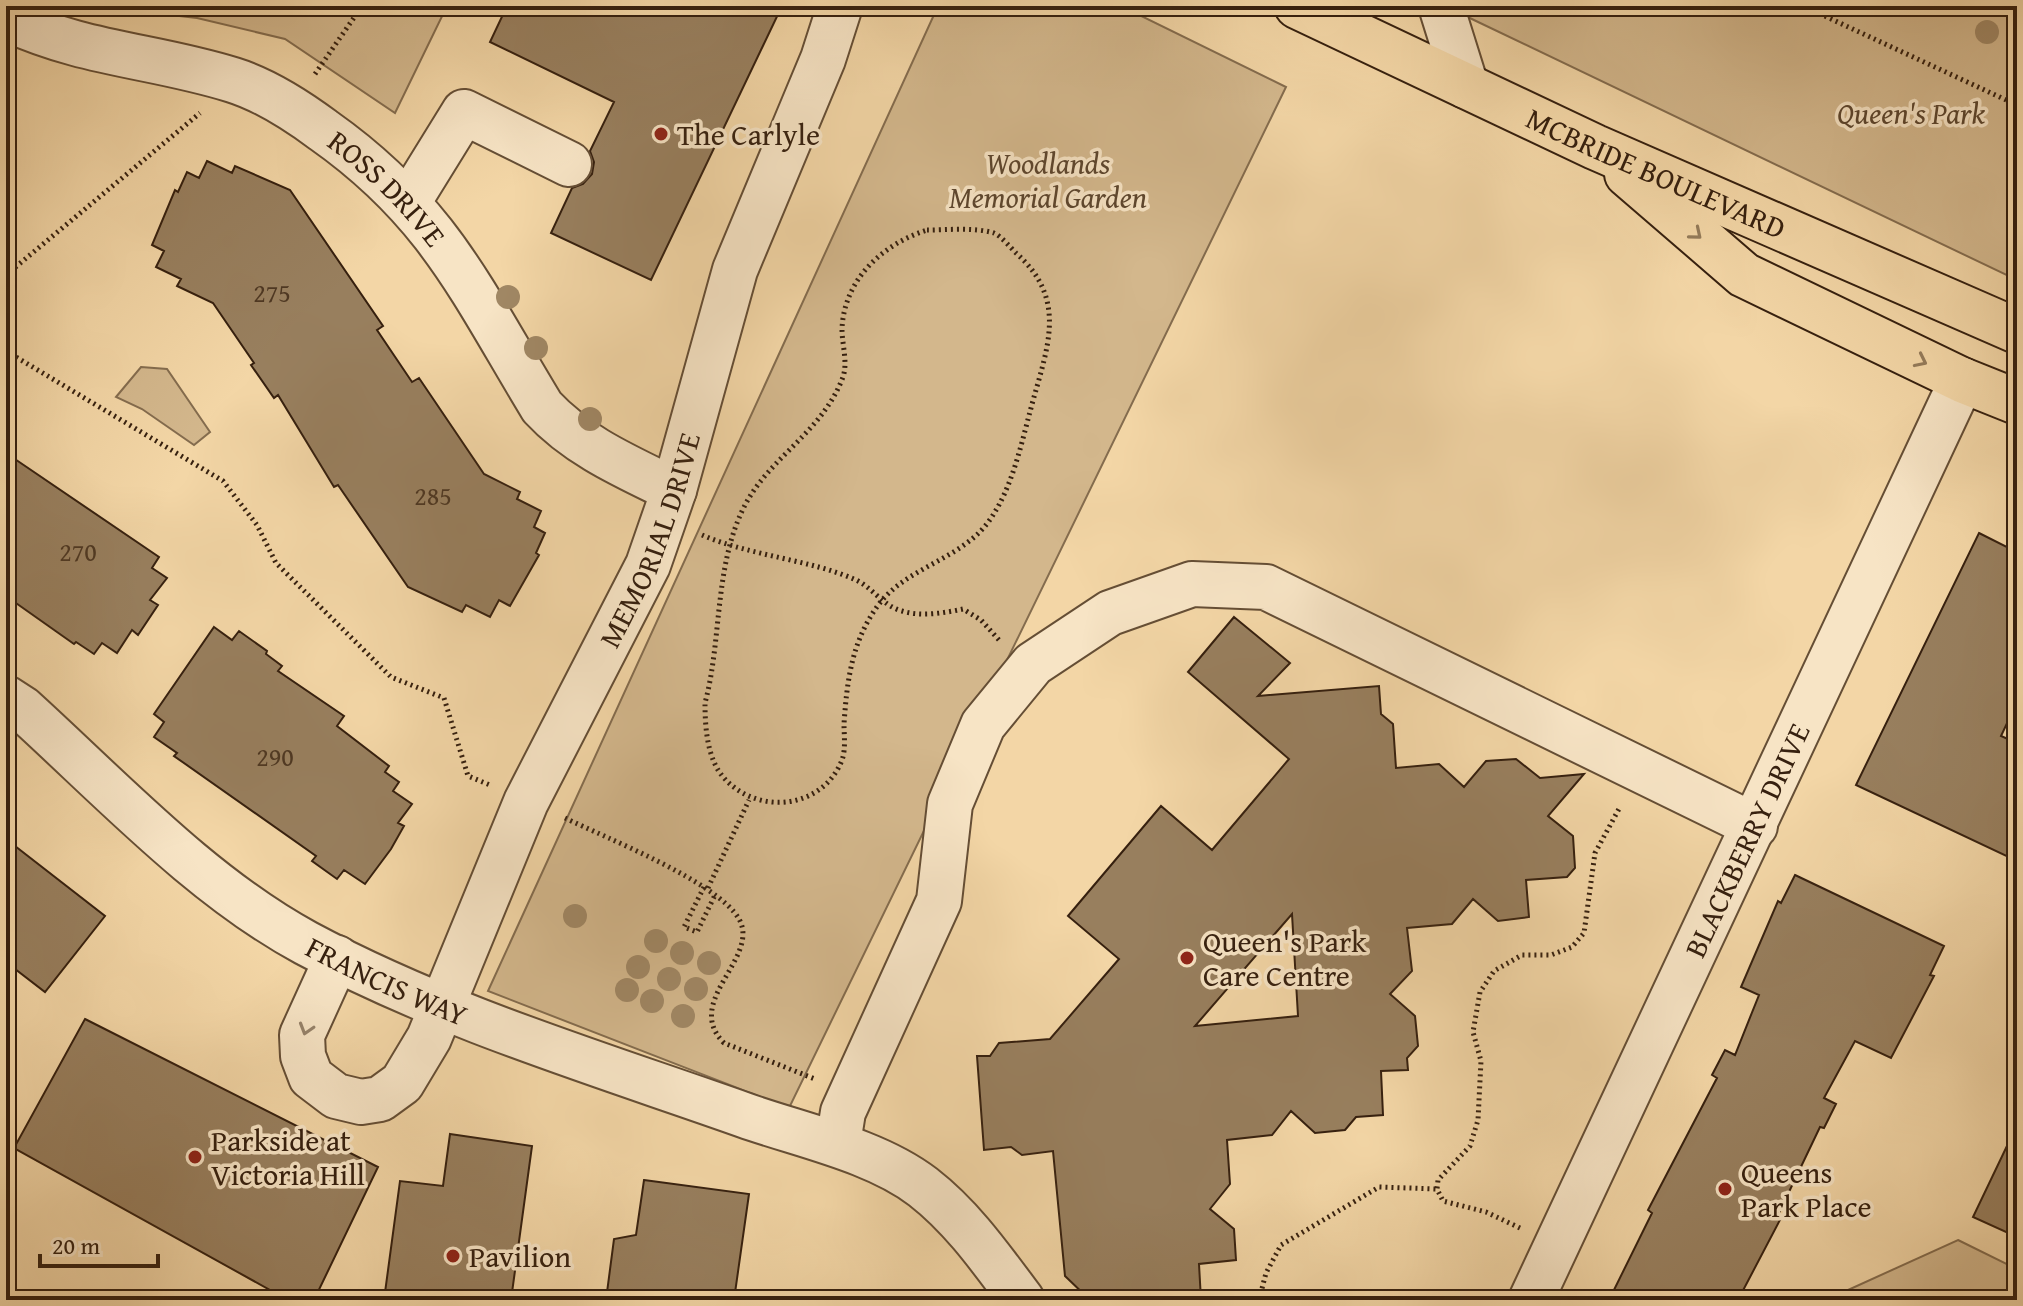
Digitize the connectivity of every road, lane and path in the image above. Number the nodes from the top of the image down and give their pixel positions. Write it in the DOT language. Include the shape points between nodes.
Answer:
graph roads {
  1 [pos="362,6"];
  2 [pos="840,6"];
  3 [pos="856,6"];
  4 [pos="1297,6"];
  5 [pos="1441,6"];
  6 [pos="1803,6"];
  7 [pos="6,18"];
  8 [pos="823,59"];
  9 [pos="312,79"];
  10 [pos="237,81"];
  11 [pos="1466,86"];
  12 [pos="2017,105"];
  13 [pos="1595,147"];
  14 [pos="569,164"];
  15 [pos="409,201"];
  16 [pos="6,275"];
  17 [pos="2017,331"];
  18 [pos="6,351"];
  19 [pos="1962,380"];
  20 [pos="2017,402"];
  21 [pos="674,490"];
  22 [pos="700,534"];
  23 [pos="731,547"];
  24 [pos="882,601"];
  25 [pos="1011,649"];
  26 [pos="6,698"];
  27 [pos="1625,762"];
  28 [pos="500,790"];
  29 [pos="749,800"];
  30 [pos="570,820"];
  31 [pos="1755,826"];
  32 [pos="706,887"];
  33 [pos="716,893"];
  34 [pos="337,958"];
  35 [pos="442,1006"];
  36 [pos="818,1080"];
  37 [pos="838,1143"];
  38 [pos="1437,1189"];
  39 [pos="1554,1251"];
  40 [pos="1022,1300"];
  41 [pos="1259,1300"];
  42 [pos="1531,1300"];
  1 -- 9 [label="path"];
  2 -- 8 [label="street, MEMORIAL DRIVE"];
  3 -- 8 [label="street, MEMORIAL DRIVE"];
  4 -- 11 [label="main road, MCBRIDE BOULEVARD"];
  5 -- 11 [label="street"];
  6 -- 12 [label="path"];
  7 -- 10 [label="street, ROSS DRIVE" via="98,52"];
  8 -- 21 [label="street, MEMORIAL DRIVE" via="735,270"];
  10 -- 15 [label="street, ROSS DRIVE" via="294,109 364,159"];
  10 -- 16 [label="path"];
  11 -- 13 [label="main road, MCBRIDE BOULEVARD"];
  13 -- 17 [label="main road, MCBRIDE BOULEVARD"];
  13 -- 19 [label="main road, one-way" via="1744,275"];
  14 -- 15 [label="street" via="464,112"];
  15 -- 21 [label="street, ROSS DRIVE" via="460,267 550,416 587,445"];
  18 -- 28 [label="path" via="223,481 257,525 276,563 391,677 444,698 468,776"];
  19 -- 20 [label="main road"];
  19 -- 31 [label="street, BLACKBERRY DRIVE"];
  21 -- 35 [label="street, MEMORIAL DRIVE" via="648,565 526,802"];
  22 -- 23 [label="path"];
  23 -- 24 [label="path" via="858,581"];
  23 -- 24 [label="path" via="757,484 820,421 844,375 842,327 850,298 871,259 900,239 927,230 995,234 1036,270 1050,302 1049,340 1022,441 989,522"];
  23 -- 29 [label="path" via="705,730 722,777"];
  24 -- 25 [label="path" via="902,611 938,614 963,609"];
  24 -- 29 [label="path" via="861,630 852,657 843,757 830,782 781,804"];
  26 -- 34 [label="street, FRANCIS WAY" via="190,864 304,942"];
  27 -- 31 [label="street"];
  27 -- 37 [label="street" via="1266,587 1192,584 1110,613 1033,664 983,725 950,804 939,901 847,1103"];
  27 -- 38 [label="path" via="1615,786 1623,798 1619,812 1595,853 1584,933 1572,947 1551,955 1522,955 1494,971 1480,992 1473,1032 1481,1061 1478,1120 1470,1146 1438,1180"];
  29 -- 32 [label="path"];
  30 -- 32 [label="path"];
  31 -- 39 [label="street, BLACKBERRY DRIVE"];
  32 -- 33 [label="path"];
  32 -- 33 [label="path" via="684,927 697,932"];
  33 -- 36 [label="path" via="743,928 742,942 711,1009 714,1033 724,1043"];
  34 -- 35 [label="street, FRANCIS WAY"];
  34 -- 35 [label="street, one-way" via="302,1035 311,1077 336,1096 361,1102 380,1099 402,1083"];
  35 -- 37 [label="street, FRANCIS WAY" via="756,1119"];
  37 -- 40 [label="street" via="921,1185 963,1223"];
  38 -- 39 [label="path" via="1443,1201 1511,1221"];
  38 -- 41 [label="path" via="1379,1187 1281,1245"];
  39 -- 42 [label="street, BLACKBERRY DRIVE"];
}
